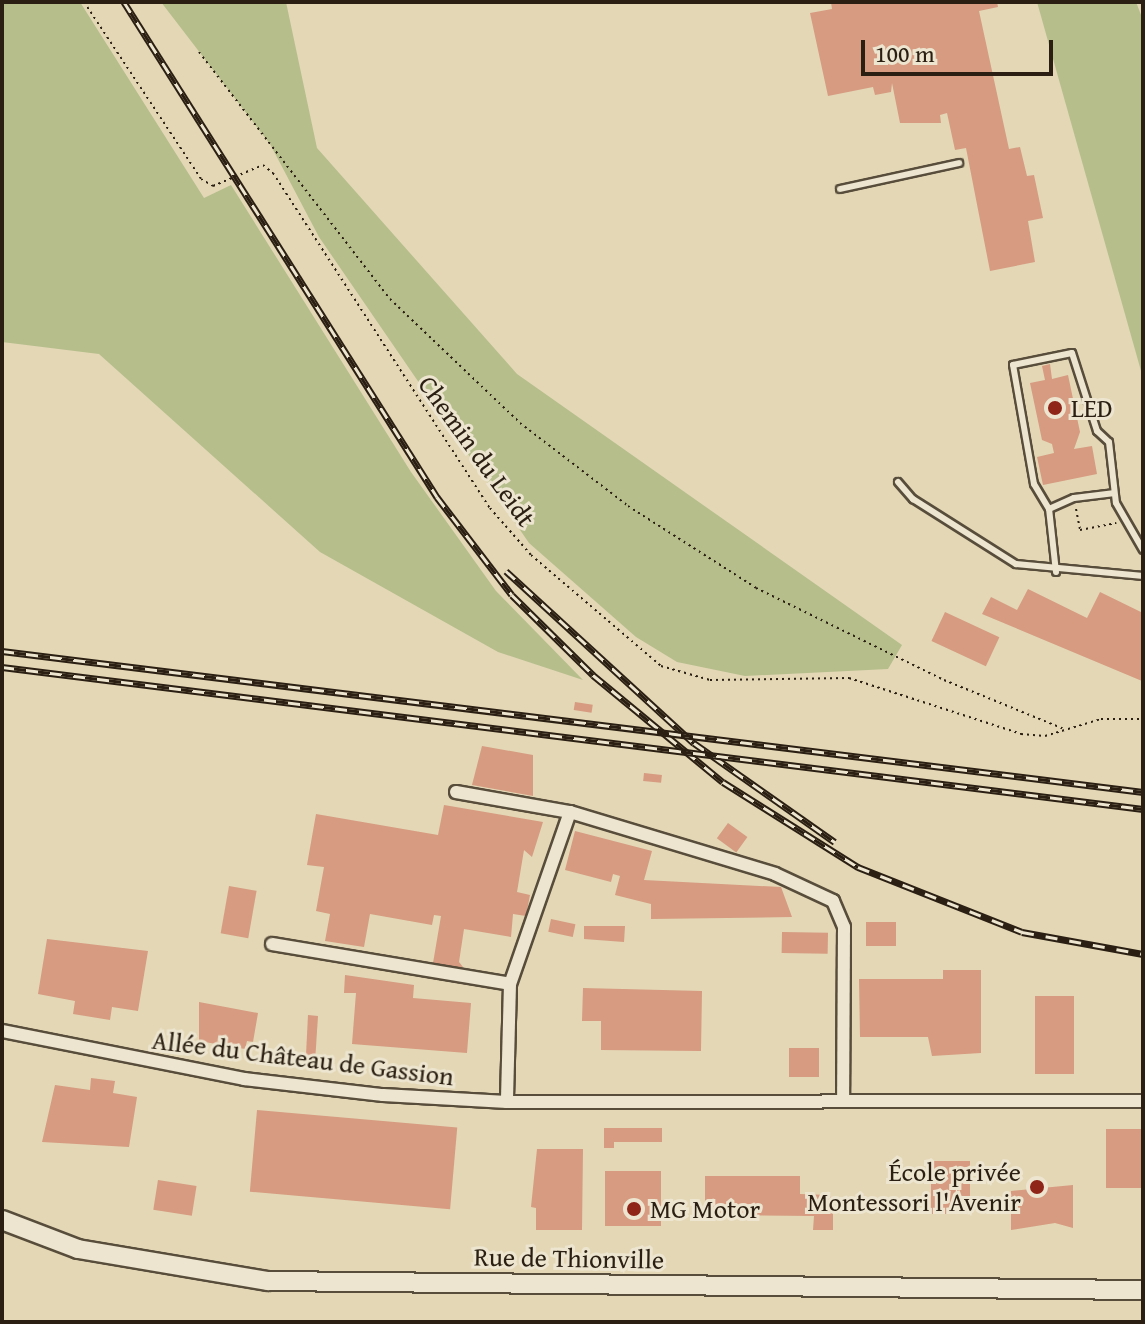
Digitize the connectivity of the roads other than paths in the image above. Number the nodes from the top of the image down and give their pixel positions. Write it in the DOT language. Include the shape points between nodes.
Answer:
graph roads {
  1 [pos="959,163"];
  2 [pos="840,189"];
  3 [pos="898,482"];
  4 [pos="1113,493"];
  5 [pos="1049,509"];
  6 [pos="1143,550"];
  7 [pos="1056,572"];
  8 [pos="1143,576"];
  9 [pos="456,792"];
  10 [pos="570,812"];
  11 [pos="272,944"];
  12 [pos="510,984"];
  13 [pos="2,1031"];
  14 [pos="843,1101"];
  15 [pos="1143,1101"];
  16 [pos="507,1102"];
  17 [pos="2,1220"];
  18 [pos="1143,1290"];
  1 -- 2 [label="lane"];
  3 -- 7 [label="lane" via="993,552"];
  4 -- 5 [label="lane" via="1074,498"];
  4 -- 5 [label="lane" via="1109,442 1097,431 1072,353 1013,365 1034,484"];
  4 -- 6 [label="lane"];
  5 -- 7 [label="lane"];
  7 -- 8 [label="lane"];
  9 -- 10 [label="street"];
  10 -- 12 [label="street"];
  10 -- 14 [label="street" via="775,874 833,901 844,927"];
  11 -- 12 [label="street"];
  12 -- 16 [label="street"];
  13 -- 16 [label="street, Allée du Château de Gassion" via="244,1079"];
  14 -- 15 [label="street, Allée du Château de Gassion"];
  14 -- 16 [label="street, Allée du Château de Gassion"];
  17 -- 18 [label="main road, Rue de Thionville" via="78,1249 268,1281"];
}
